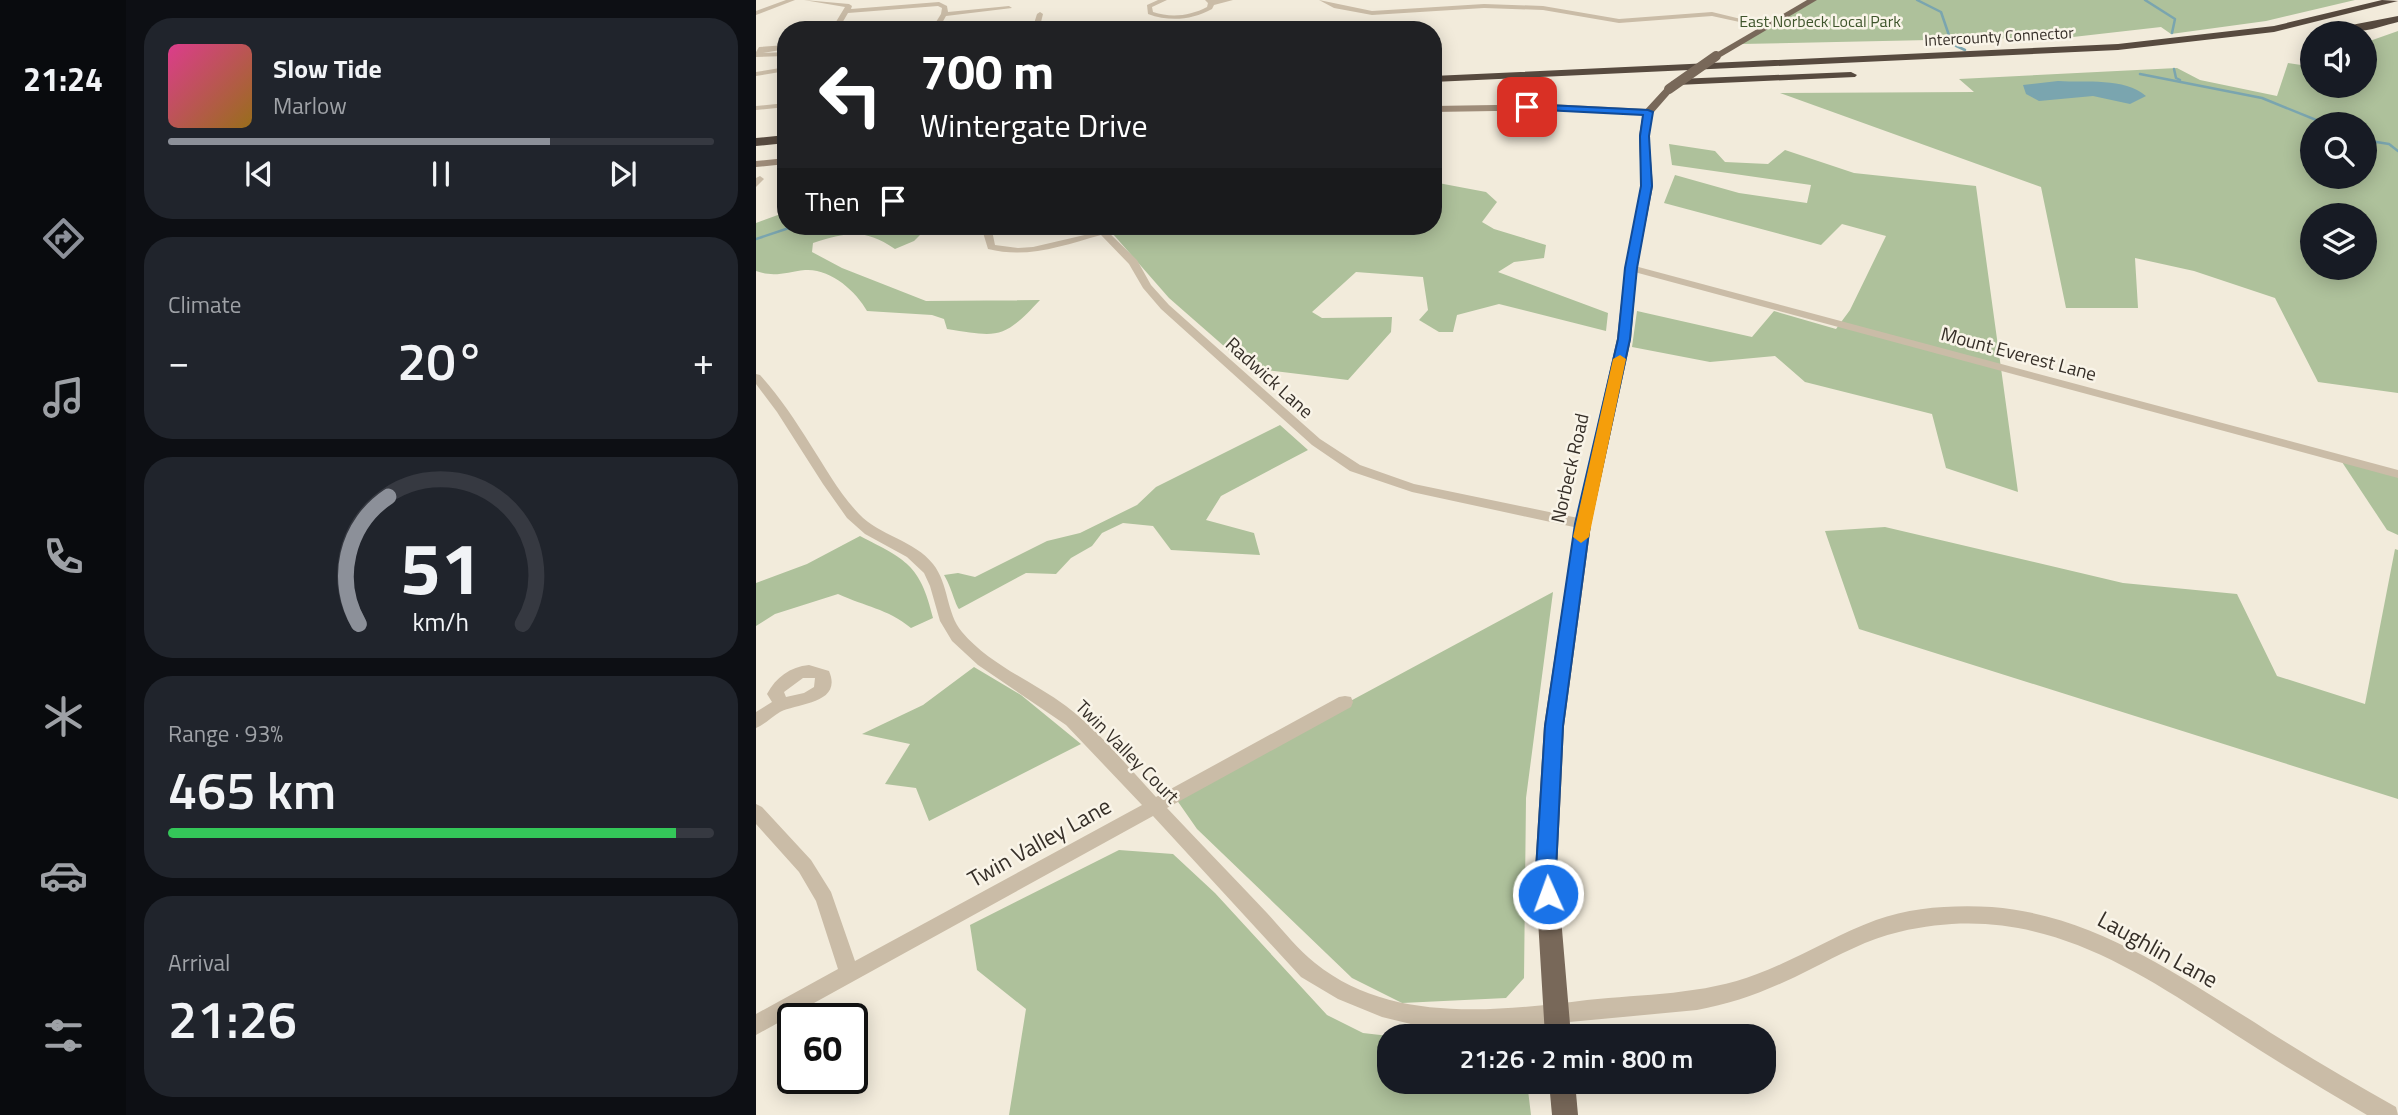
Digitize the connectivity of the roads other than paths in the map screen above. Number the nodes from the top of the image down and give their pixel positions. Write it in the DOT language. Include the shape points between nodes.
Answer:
graph roads {
  1 [pos="792,0"];
  2 [pos="807,0"];
  3 [pos="1164,0"];
  4 [pos="1230,0"];
  5 [pos="1322,0"];
  6 [pos="1812,0"];
  7 [pos="2394,0"];
  8 [pos="1210,1"];
  9 [pos="1009,8"];
  10 [pos="846,11"];
  11 [pos="756,13"];
  12 [pos="944,13"];
  13 [pos="1040,14"];
  14 [pos="2398,16"];
  15 [pos="840,21"];
  16 [pos="939,21"];
  17 [pos="1037,21"];
  18 [pos="2377,23"];
  19 [pos="1767,26"];
  20 [pos="2300,36"];
  21 [pos="777,48"];
  22 [pos="777,54"];
  23 [pos="2087,61"];
  24 [pos="777,68"];
  25 [pos="756,72"];
  26 [pos="1863,74"];
  27 [pos="1442,79"];
  28 [pos="1620,84"];
  29 [pos="1664,86"];
  30 [pos="1442,89"];
  31 [pos="777,104"];
  32 [pos="756,108"];
  33 [pos="1442,109"];
  34 [pos="1648,112"];
  35 [pos="777,130"];
  36 [pos="756,131"];
  37 [pos="777,140"];
  38 [pos="756,142"];
  39 [pos="777,162"];
  40 [pos="756,164"];
  41 [pos="989,235"];
  42 [pos="1091,235"];
  43 [pos="1106,235"];
  44 [pos="1631,268"];
  45 [pos="756,377"];
  46 [pos="2398,474"];
  47 [pos="1583,524"];
  48 [pos="1345,702"];
  49 [pos="782,704"];
  50 [pos="756,721"];
  51 [pos="1155,807"];
  52 [pos="756,812"];
  53 [pos="849,973"];
  54 [pos="1556,1013"];
  55 [pos="756,1024"];
  56 [pos="1557,1024"];
  57 [pos="1563,1094"];
  58 [pos="1565,1115"];
  59 [pos="2388,1115"];
  1 -- 11 [label="street"];
  2 -- 10 [label="street" via="849,6"];
  3 -- 8 [label="street" via="1149,6 1150,13 1187,16 1203,12"];
  4 -- 8 [label="street"];
  5 -- 19 [label="street" via="1372,13 1487,6 1543,8 1619,21 1712,14"];
  6 -- 19 [label="main road"];
  7 -- 27 [label="highway, Intercounty Connector" via="2274,29 2118,47"];
  9 -- 12 [label="street"];
  10 -- 12 [label="street" via="939,4 945,7"];
  10 -- 15 [label="street"];
  12 -- 16 [label="street"];
  13 -- 17 [label="street"];
  14 -- 18 [label="highway"];
  19 -- 29 [label="main road, bridge"];
  20 -- 23 [label="highway, Intercounty Connector"];
  21 -- 22 [label="street" via="762,49 757,55"];
  24 -- 25 [label="street"];
  26 -- 29 [label="highway"];
  28 -- 30 [label="highway"];
  29 -- 34 [label="main road"];
  31 -- 32 [label="street"];
  33 -- 34 [label="street"];
  34 -- 44 [label="main road, Norbeck Road" via="1644,136 1647,186"];
  35 -- 36 [label="highway"];
  37 -- 38 [label="highway"];
  39 -- 40 [label="street"];
  41 -- 42 [label="street, Radwick Lane" via="992,247 1004,251 1030,250"];
  43 -- 47 [label="street, Radwick Lane" via="1133,262 1165,307 1316,442 1355,468 1412,488"];
  44 -- 46 [label="street, Mount Everest Lane"];
  44 -- 47 [label="main road, Norbeck Road" via="1624,339"];
  45 -- 51 [label="street, Twin Valley Court" via="782,407 853,516 916,554 926,565 941,591 946,622 956,636 984,661 1071,719"];
  47 -- 54 [label="main road, Norbeck Road" via="1554,726 1546,870"];
  48 -- 51 [label="street, Twin Valley Lane"];
  49 -- 50 [label="street"];
  51 -- 53 [label="street, Twin Valley Lane"];
  51 -- 54 [label="street, Twin Valley Court" via="1308,970 1339,992 1409,1016 1506,1019"];
  52 -- 53 [label="street" via="806,866 824,898"];
  53 -- 55 [label="street, Twin Valley Lane"];
  54 -- 56 [label="main road, Norbeck Road"];
  54 -- 59 [label="street, Laughlin Lane" via="1740,991 1895,924 1936,916 2010,918 2077,932 2115,949"];
  57 -- 58 [label="main road"];
}
